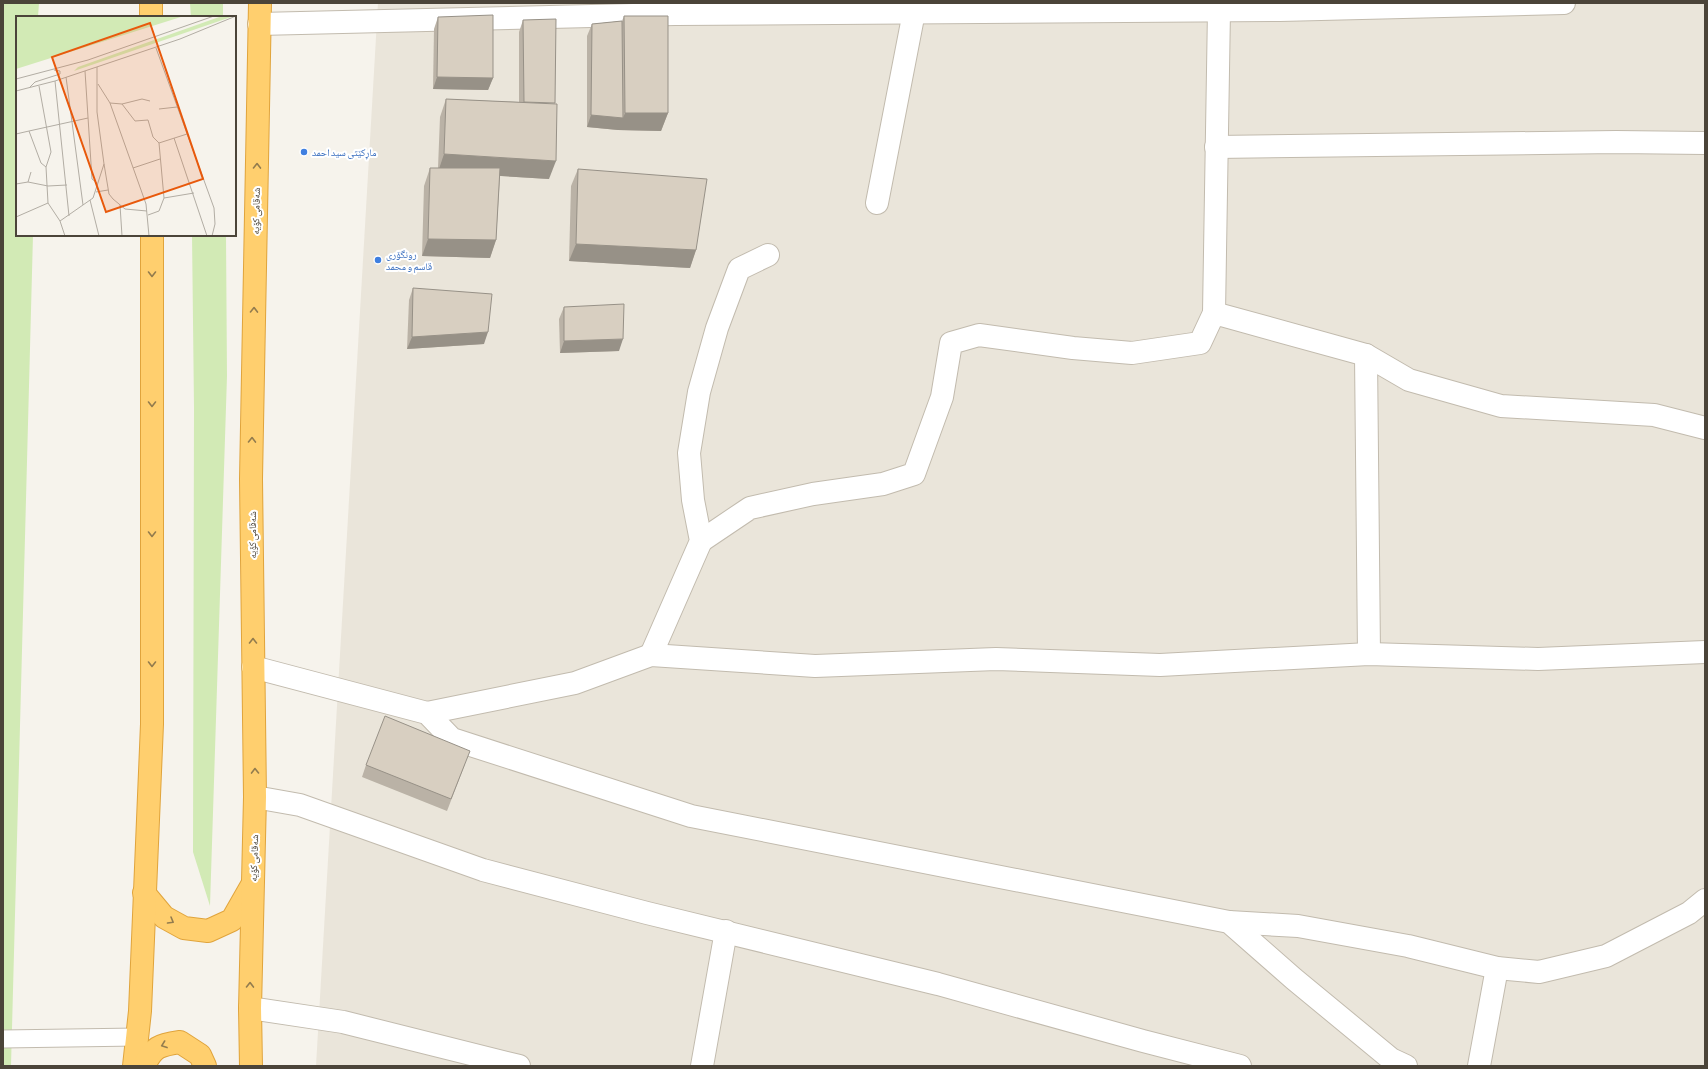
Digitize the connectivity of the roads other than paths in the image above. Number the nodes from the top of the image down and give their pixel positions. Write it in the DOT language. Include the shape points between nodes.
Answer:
graph roads {
  1 [pos="151,3"];
  2 [pos="260,3"];
  3 [pos="1564,3"];
  4 [pos="1219,10"];
  5 [pos="914,12"];
  6 [pos="151,16"];
  7 [pos="259,24"];
  8 [pos="1705,143"];
  9 [pos="1216,147"];
  10 [pos="877,202"];
  11 [pos="152,236"];
  12 [pos="768,255"];
  13 [pos="1214,313"];
  14 [pos="1366,355"];
  15 [pos="1705,428"];
  16 [pos="701,542"];
  17 [pos="1705,652"];
  18 [pos="1369,654"];
  19 [pos="651,655"];
  20 [pos="253,667"];
  21 [pos="427,713"];
  22 [pos="255,796"];
  23 [pos="253,883"];
  24 [pos="144,893"];
  25 [pos="1700,910"];
  26 [pos="1228,922"];
  27 [pos="726,931"];
  28 [pos="1498,968"];
  29 [pos="250,1008"];
  30 [pos="137,1037"];
  31 [pos="3,1039"];
  32 [pos="1392,1064"];
  33 [pos="134,1066"];
  34 [pos="144,1066"];
  35 [pos="205,1066"];
  36 [pos="251,1066"];
  37 [pos="519,1066"];
  38 [pos="702,1066"];
  39 [pos="1240,1066"];
  40 [pos="1479,1066"];
  1 -- 6 [label="highway"];
  2 -- 7 [label="highway, شەقامی کۆیە"];
  3 -- 4 [label="street"];
  4 -- 5 [label="street"];
  4 -- 9 [label="street"];
  5 -- 7 [label="street" via="675,14"];
  5 -- 10 [label="street"];
  20 -- 7 [label="highway, شەقامی کۆیە, one-way" via="251,479"];
  8 -- 9 [label="street"];
  9 -- 13 [label="street"];
  11 -- 24 [label="highway, one-way" via="152,724"];
  12 -- 16 [label="street" via="739,269 717,328 699,392 689,453"];
  13 -- 14 [label="street"];
  13 -- 16 [label="street" via="1200,343 1132,353 979,335 951,343 942,397 914,474 883,484 813,494 750,508"];
  14 -- 15 [label="street" via="1409,380 1501,406 1654,415"];
  14 -- 18 [label="street"];
  16 -- 19 [label="street"];
  17 -- 18 [label="street" via="1538,658"];
  18 -- 19 [label="street" via="1160,665 996,659 815,666"];
  19 -- 21 [label="street" via="575,682"];
  20 -- 21 [label="street"];
  22 -- 20 [label="highway, شەقامی کۆیە, one-way"];
  21 -- 26 [label="street" via="452,739 692,816"];
  22 -- 23 [label="highway, شەقامی کۆیە"];
  22 -- 27 [label="street" via="300,805 483,870"];
  24 -- 23 [label="highway, one-way" via="164,917 184,928 208,931 232,920"];
  29 -- 23 [label="highway, شەقامی کۆیە, one-way"];
  24 -- 30 [label="highway"];
  25 -- 28 [label="street" via="1606,956 1539,972"];
  26 -- 28 [label="street" via="1298,926 1408,946"];
  26 -- 32 [label="street"];
  27 -- 38 [label="street"];
  27 -- 39 [label="street" via="938,984"];
  28 -- 40 [label="street"];
  29 -- 36 [label="highway, شەقامی کۆیە"];
  29 -- 37 [label="street" via="343,1022"];
  30 -- 31 [label="lane"];
  30 -- 33 [label="highway"];
  35 -- 34 [label="highway, one-way" via="200,1055 180,1042 162,1044 150,1053"];
}
